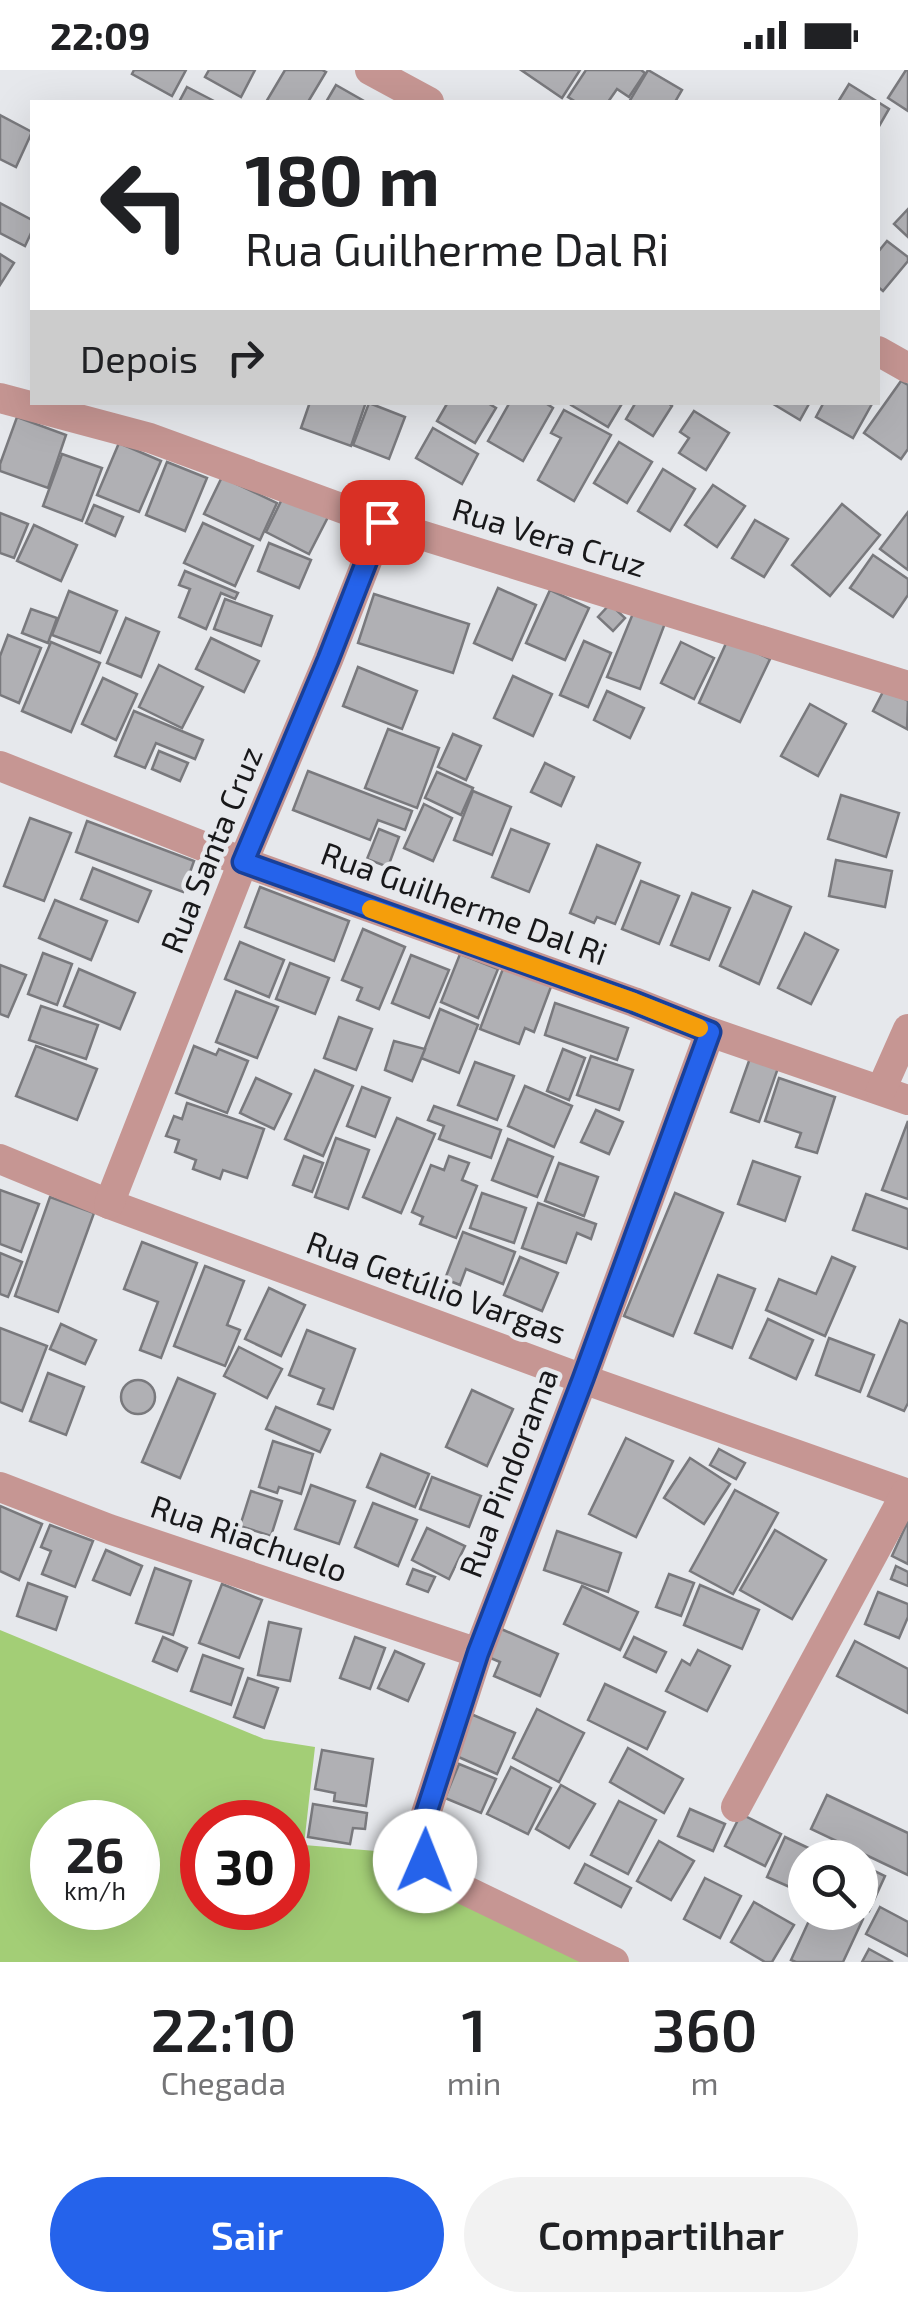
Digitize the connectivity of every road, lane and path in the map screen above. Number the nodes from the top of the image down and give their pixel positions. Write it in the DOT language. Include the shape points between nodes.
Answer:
graph roads {
  1 [pos="370,70"];
  2 [pos="425,100"];
  3 [pos="880,352"];
  4 [pos="908,368"];
  5 [pos="0,398"];
  6 [pos="382,522"];
  7 [pos="908,686"];
  8 [pos="0,766"];
  9 [pos="243,862"];
  10 [pos="908,1029"];
  11 [pos="710,1032"];
  12 [pos="894,1095"];
  13 [pos="0,1159"];
  14 [pos="109,1204"];
  15 [pos="583,1379"];
  16 [pos="0,1487"];
  17 [pos="907,1494"];
  18 [pos="478,1653"];
  19 [pos="736,1807"];
  20 [pos="614,1962"];
  1 -- 2 [label="street"];
  3 -- 4 [label="street"];
  5 -- 6 [label="street, Rua Vera Cruz" via="150,438"];
  6 -- 7 [label="street, Rua Vera Cruz"];
  6 -- 9 [label="street, Rua Santa Cruz"];
  8 -- 9 [label="street, Rua Guilherme Dal Ri"];
  9 -- 11 [label="street, Rua Guilherme Dal Ri"];
  9 -- 14 [label="street, Rua Santa Cruz"];
  10 -- 12 [label="street"];
  11 -- 12 [label="street, Rua Guilherme Dal Ri"];
  11 -- 15 [label="street, Rua Pindorama"];
  13 -- 14 [label="street, Rua Getúlio Vargas"];
  14 -- 15 [label="street, Rua Getúlio Vargas"];
  15 -- 17 [label="street, Rua Getúlio Vargas"];
  15 -- 18 [label="street, Rua Pindorama"];
  16 -- 18 [label="street, Rua Riachuelo"];
  17 -- 19 [label="street"];
  18 -- 20 [label="street, Rua Pindorama" via="420,1832 425,1861 444,1880"];
}
